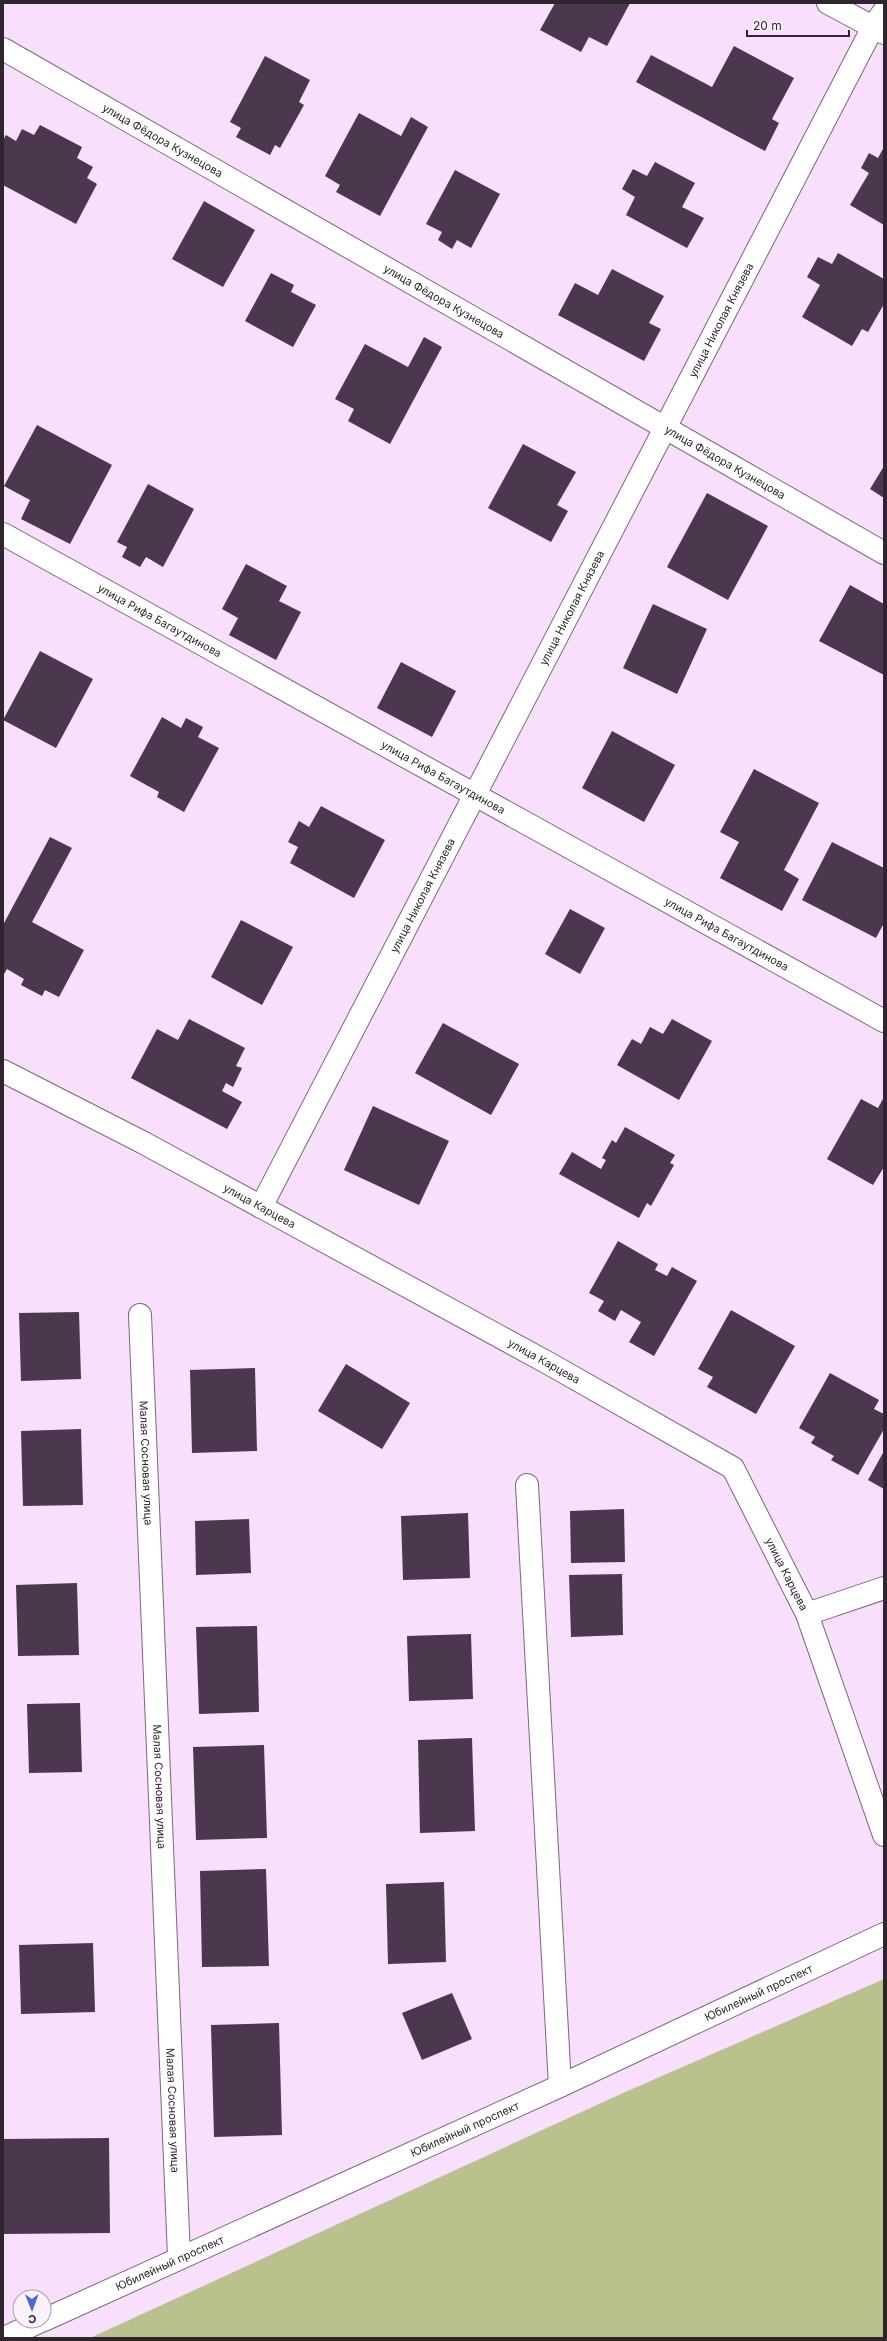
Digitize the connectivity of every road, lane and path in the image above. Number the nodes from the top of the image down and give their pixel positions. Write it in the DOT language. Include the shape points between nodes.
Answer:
graph roads {
  1 [pos="828,3"];
  2 [pos="880,23"];
  3 [pos="3,49"];
  4 [pos="665,429"];
  5 [pos="3,534"];
  6 [pos="884,553"];
  7 [pos="475,794"];
  8 [pos="884,1020"];
  9 [pos="3,1071"];
  10 [pos="261,1207"];
  11 [pos="140,1315"];
  12 [pos="527,1485"];
  13 [pos="884,1588"];
  14 [pos="807,1614"];
  15 [pos="884,1835"];
  16 [pos="884,1934"];
  17 [pos="560,2086"];
  18 [pos="180,2257"];
  19 [pos="52,2316"];
  20 [pos="24,2329"];
  21 [pos="4,2338"];
  1 -- 2 [label="street"];
  2 -- 4 [label="street, улица Николая Князева"];
  3 -- 4 [label="street, улица Фёдора Кузнецова"];
  4 -- 6 [label="street, улица Фёдора Кузнецова"];
  4 -- 7 [label="street, улица Николая Князева"];
  5 -- 7 [label="street, улица Рифа Багаутдинова"];
  7 -- 8 [label="street, улица Рифа Багаутдинова"];
  7 -- 10 [label="street, улица Николая Князева"];
  9 -- 10 [label="street, улица Карцева" via="144,1143"];
  10 -- 14 [label="street, улица Карцева" via="548,1363 733,1468"];
  11 -- 18 [label="street, Малая Сосновая улица"];
  12 -- 17 [label="street"];
  13 -- 14 [label="street"];
  14 -- 15 [label="street, улица Карцева"];
  16 -- 17 [label="street, Юбилейный проспект"];
  17 -- 18 [label="street, Юбилейный проспект"];
  18 -- 19 [label="street, Юбилейный проспект"];
  20 -- 21 [label="street, Юбилейный проспект"];
}
